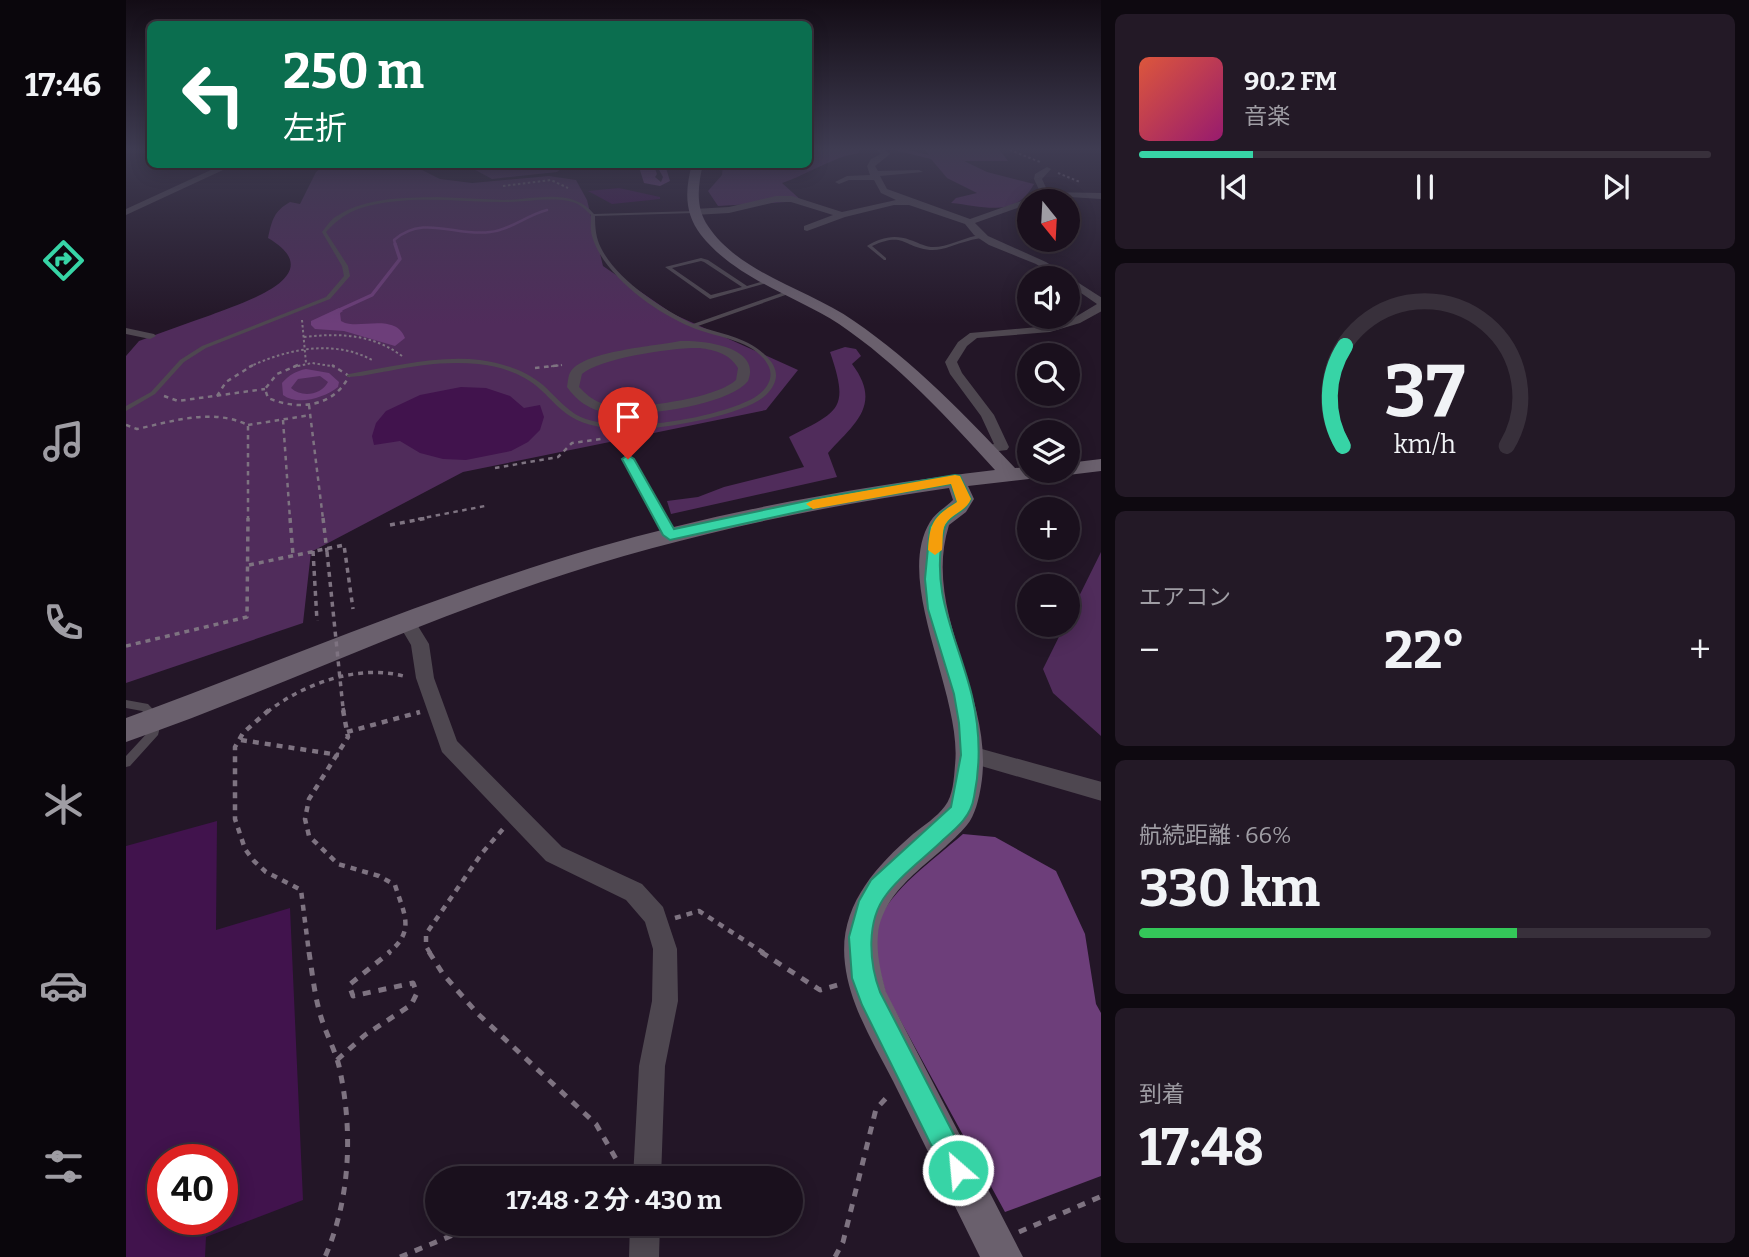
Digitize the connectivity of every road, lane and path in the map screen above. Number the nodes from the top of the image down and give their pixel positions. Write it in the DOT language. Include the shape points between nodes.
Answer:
graph roads {
  1 [pos="368,207"];
  2 [pos="586,207"];
  3 [pos="693,207"];
  4 [pos="743,207"];
  5 [pos="816,207"];
  6 [pos="875,207"];
  7 [pos="922,207"];
  8 [pos="1011,207"];
  9 [pos="694,212"];
  10 [pos="593,215"];
  11 [pos="842,215"];
  12 [pos="970,222"];
  13 [pos="807,228"];
  14 [pos="981,237"];
  15 [pos="884,259"];
  16 [pos="1046,266"];
  17 [pos="773,280"];
  18 [pos="746,288"];
  19 [pos="1080,289"];
  20 [pos="792,291"];
  21 [pos="1101,304"];
  22 [pos="302,310"];
  23 [pos="692,326"];
  24 [pos="126,331"];
  25 [pos="150,336"];
  26 [pos="304,337"];
  27 [pos="305,350"];
  28 [pos="306,363"];
  29 [pos="566,363"];
  30 [pos="409,366"];
  31 [pos="379,371"];
  32 [pos="557,373"];
  33 [pos="349,376"];
  34 [pos="265,389"];
  35 [pos="154,391"];
  36 [pos="716,394"];
  37 [pos="217,397"];
  38 [pos="309,404"];
  39 [pos="126,409"];
  40 [pos="311,415"];
  41 [pos="283,420"];
  42 [pos="126,425"];
  43 [pos="248,425"];
  44 [pos="627,427"];
  45 [pos="987,450"];
  46 [pos="628,459"];
  47 [pos="1101,465"];
  48 [pos="495,468"];
  49 [pos="1080,468"];
  50 [pos="1017,473"];
  51 [pos="1009,474"];
  52 [pos="955,479"];
  53 [pos="485,506"];
  54 [pos="390,525"];
  55 [pos="670,535"];
  56 [pos="327,550"];
  57 [pos="313,551"];
  58 [pos="293,555"];
  59 [pos="249,565"];
  60 [pos="353,609"];
  61 [pos="317,621"];
  62 [pos="407,623"];
  63 [pos="126,646"];
  64 [pos="427,684"];
  65 [pos="126,704"];
  66 [pos="436,708"];
  67 [pos="157,719"];
  68 [pos="126,730"];
  69 [pos="347,732"];
  70 [pos="240,740"];
  71 [pos="339,755"];
  72 [pos="971,755"];
  73 [pos="126,763"];
  74 [pos="1101,792"];
  75 [pos="517,816"];
  76 [pos="657,923"];
  77 [pos="863,978"];
  78 [pos="336,1060"];
  79 [pos="908,1072"];
  80 [pos="620,1166"];
  81 [pos="648,1166"];
  82 [pos="1101,1196"];
  83 [pos="451,1236"];
  84 [pos="645,1236"];
  85 [pos="998,1250"];
  86 [pos="325,1257"];
  87 [pos="400,1257"];
  88 [pos="644,1257"];
  89 [pos="835,1257"];
  1 -- 22 [label="lane" via="350,211 324,232 347,276 328,299"];
  2 -- 10 [label="lane"];
  3 -- 9 [label="street"];
  4 -- 9 [label="street"];
  5 -- 11 [label="street"];
  6 -- 11 [label="street"];
  7 -- 12 [label="street"];
  8 -- 12 [label="street"];
  9 -- 10 [label="lane"];
  9 -- 17 [label="street" via="723,250"];
  10 -- 23 [label="lane" via="594,238 612,268 634,290"];
  11 -- 13 [label="street"];
  12 -- 14 [label="street"];
  14 -- 15 [label="lane" via="936,249 903,237 869,246"];
  14 -- 16 [label="street"];
  17 -- 18 [label="lane"];
  17 -- 20 [label="street"];
  18 -- 18 [label="lane" via="701,259 668,267 710,297"];
  19 -- 21 [label="street"];
  20 -- 23 [label="lane"];
  20 -- 45 [label="street" via="892,356"];
  21 -- 45 [label="street" via="1076,321 1050,329 974,335 962,344 951,362 988,415 1002,447"];
  22 -- 26 [label="path"];
  22 -- 35 [label="lane" via="204,346 182,361"];
  23 -- 44 [label="lane" via="747,344 764,357 774,370 768,391 742,408"];
  24 -- 25 [label="street"];
  26 -- 27 [label="path"];
  26 -- 30 [label="path" via="367,338 390,346"];
  27 -- 28 [label="path"];
  27 -- 31 [label="path" via="359,353"];
  27 -- 37 [label="path" via="247,366 220,387"];
  28 -- 33 [label="path" via="329,363"];
  28 -- 34 [label="path" via="283,369"];
  29 -- 32 [label="path"];
  30 -- 31 [label="lane"];
  30 -- 44 [label="lane" via="448,361 505,368 538,383 582,421"];
  31 -- 33 [label="lane"];
  33 -- 38 [label="path" via="346,387 328,400"];
  34 -- 37 [label="path"];
  34 -- 38 [label="path" via="268,398 279,404"];
  35 -- 37 [label="path" via="178,401"];
  35 -- 39 [label="lane"];
  36 -- 36 [label="street" via="740,384 743,367 728,352 696,345 598,360 580,369 573,382 587,403 604,409"];
  38 -- 40 [label="path"];
  40 -- 41 [label="path"];
  40 -- 56 [label="path"];
  41 -- 43 [label="path"];
  41 -- 58 [label="path"];
  42 -- 43 [label="path" via="137,429 213,415"];
  43 -- 59 [label="path"];
  44 -- 48 [label="path" via="616,436 572,443 558,457"];
  45 -- 51 [label="street"];
  46 -- 55 [label="lane"];
  47 -- 49 [label="street"];
  50 -- 51 [label="street"];
  51 -- 52 [label="street"];
  52 -- 55 [label="street"];
  52 -- 72 [label="street" via="964,499 937,527 932,579 936,609 962,694"];
  53 -- 54 [label="path"];
  55 -- 62 [label="street"];
  56 -- 57 [label="path"];
  56 -- 60 [label="path" via="344,545"];
  56 -- 69 [label="path, bridge"];
  57 -- 58 [label="path"];
  57 -- 61 [label="path"];
  58 -- 59 [label="path"];
  59 -- 63 [label="path" via="247,618"];
  62 -- 64 [label="street" via="420,644"];
  62 -- 67 [label="street"];
  64 -- 66 [label="street"];
  64 -- 70 [label="path" via="394,673 365,672 320,683 274,705"];
  65 -- 67 [label="lane" via="145,707"];
  66 -- 69 [label="path"];
  66 -- 75 [label="street" via="449,746"];
  67 -- 68 [label="street"];
  67 -- 73 [label="lane" via="155,732"];
  69 -- 71 [label="path"];
  70 -- 71 [label="path"];
  70 -- 78 [label="path" via="235,746 232,803 236,829 250,859 272,879 301,890 318,1011"];
  71 -- 78 [label="path" via="309,799 305,819 309,836 338,864 395,885 407,924 401,943 349,985 353,996 413,983 417,993 411,1005"];
  72 -- 74 [label="street"];
  72 -- 77 [label="street" via="958,814 878,887 867,909 860,937"];
  75 -- 76 [label="street" via="554,854 634,892"];
  75 -- 80 [label="path" via="485,846 426,934 426,946 443,974 478,1014 596,1124"];
  76 -- 77 [label="path" via="699,911 820,990"];
  76 -- 81 [label="street" via="665,948 665,1001 652,1066"];
  77 -- 79 [label="street"];
  78 -- 86 [label="path" via="344,1095 347,1175 334,1240"];
  79 -- 85 [label="street"];
  79 -- 89 [label="path" via="876,1109 843,1242"];
  82 -- 85 [label="path"];
  83 -- 87 [label="path"];
  84 -- 88 [label="street"];
}
